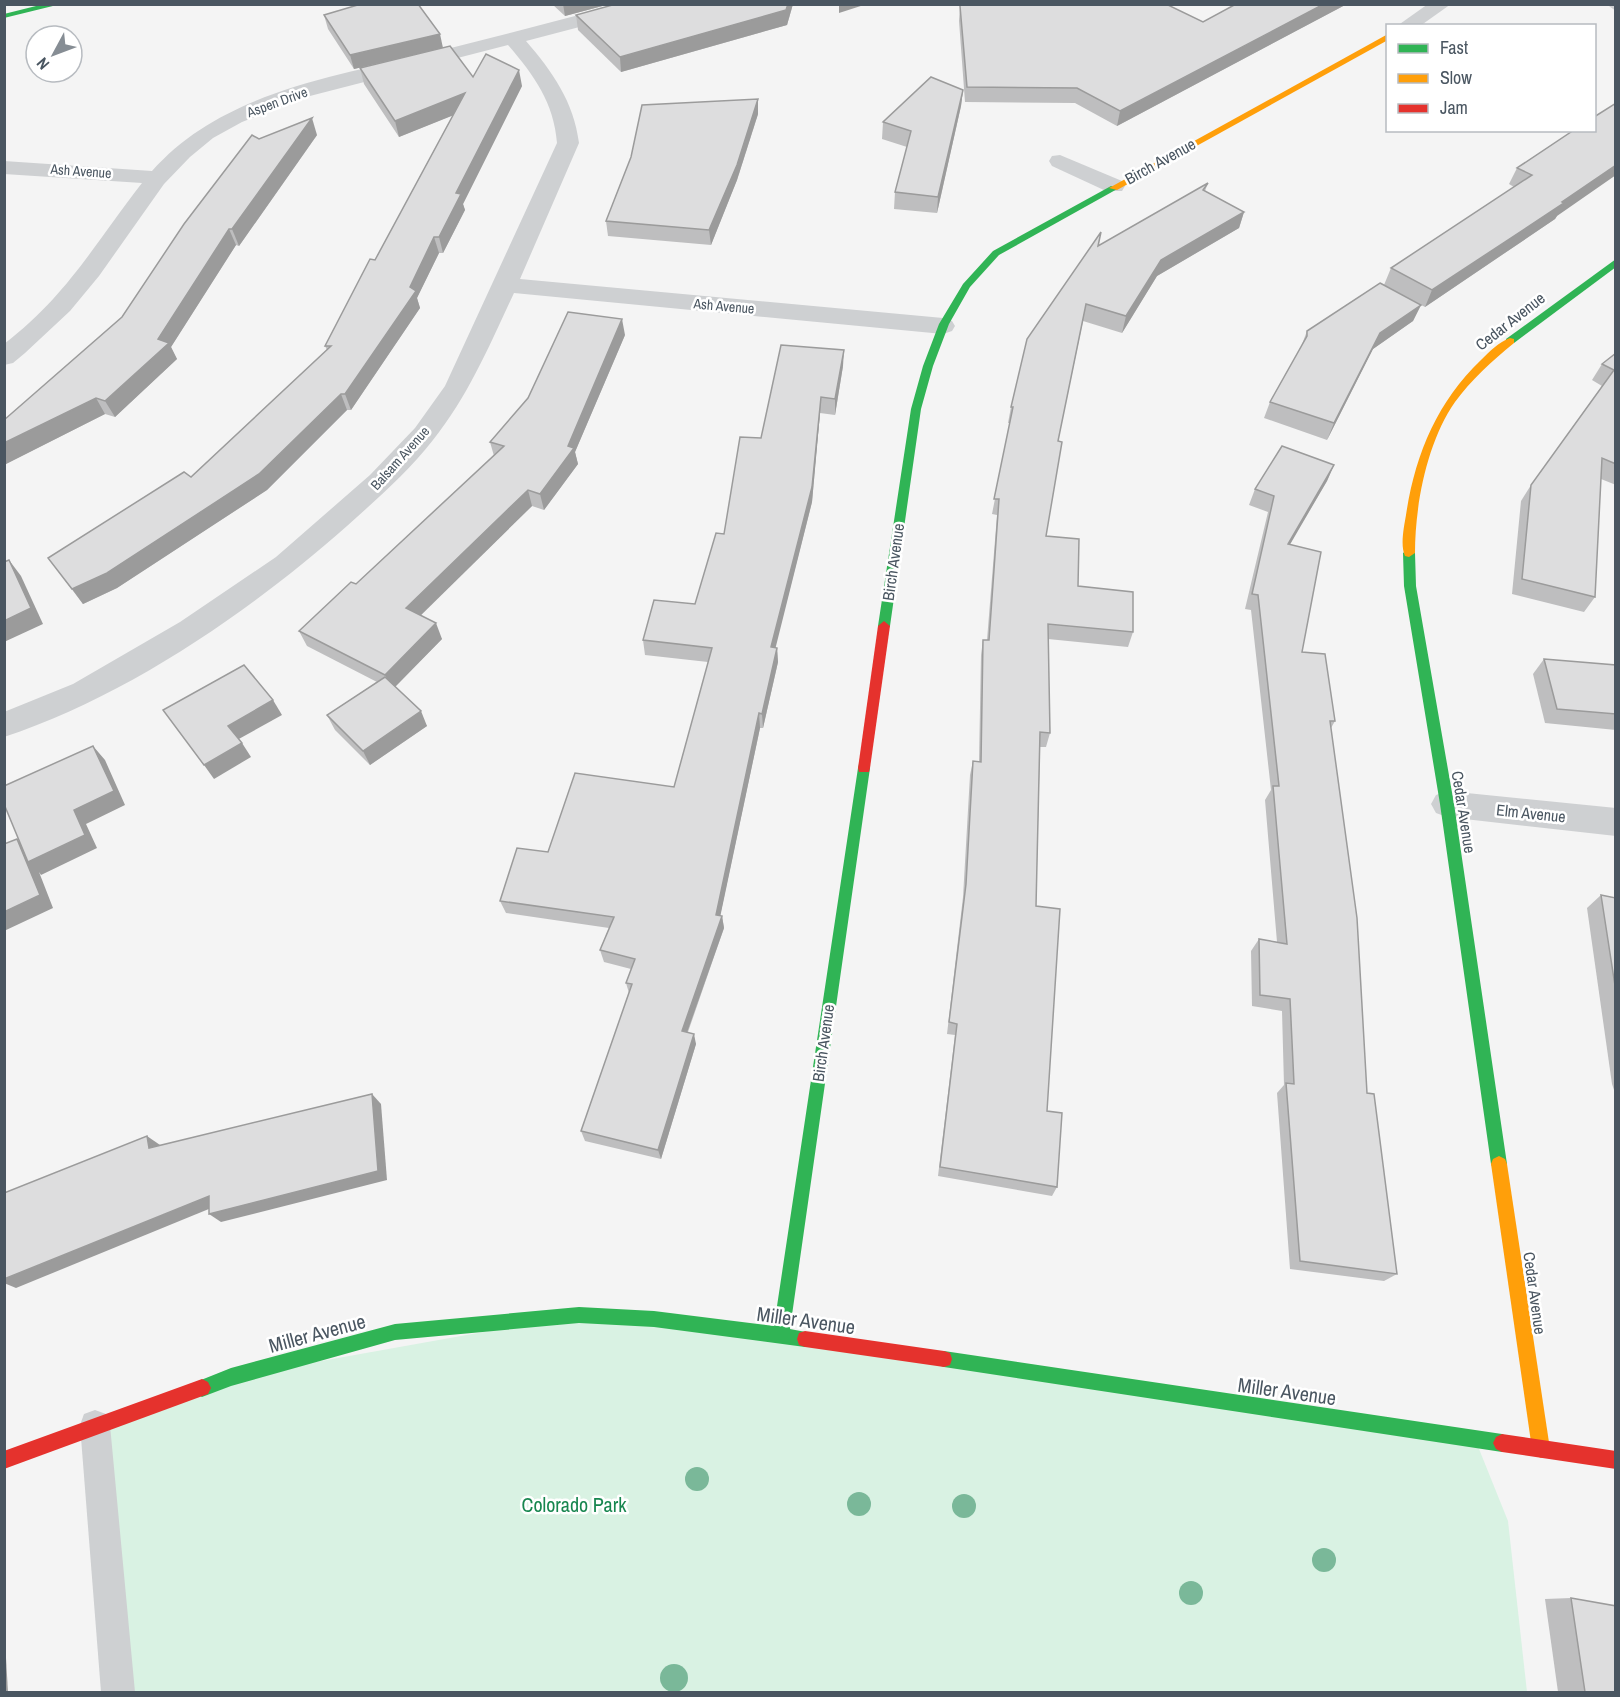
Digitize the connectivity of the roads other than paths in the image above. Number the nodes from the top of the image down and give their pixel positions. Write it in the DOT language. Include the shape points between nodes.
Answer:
graph roads {
  1 [pos="57,4"];
  2 [pos="645,4"];
  3 [pos="1442,4"];
  4 [pos="4,16"];
  5 [pos="1409,24"];
  6 [pos="1386,37"];
  7 [pos="513,38"];
  8 [pos="1060,161"];
  9 [pos="4,167"];
  10 [pos="158,178"];
  11 [pos="1114,186"];
  12 [pos="1616,262"];
  13 [pos="506,285"];
  14 [pos="943,326"];
  15 [pos="4,357"];
  16 [pos="4,725"];
  17 [pos="1447,804"];
  18 [pos="1616,822"];
  19 [pos="781,1335"];
  20 [pos="96,1425"];
  21 [pos="1541,1449"];
  22 [pos="4,1460"];
  23 [pos="1616,1460"];
  24 [pos="118,1692"];
  1 -- 4 [label="street"];
  2 -- 7 [label="street, Aspen Drive"];
  3 -- 5 [label="street"];
  6 -- 11 [label="street, Birch Avenue"];
  7 -- 10 [label="street, Aspen Drive" via="274,101 200,138"];
  7 -- 13 [label="street, Balsam Avenue" via="563,107 568,143"];
  8 -- 11 [label="street"];
  9 -- 10 [label="street, Ash Avenue"];
  10 -- 15 [label="street, Aspen Drive" via="90,272 51,318"];
  11 -- 14 [label="street, Birch Avenue" via="996,253 973,274"];
  12 -- 17 [label="street, Cedar Avenue" via="1487,358 1438,422 1415,497 1409,566"];
  13 -- 14 [label="street, Ash Avenue"];
  13 -- 16 [label="street, Balsam Avenue" via="457,388 424,434 380,482 324,533 190,630 84,692"];
  14 -- 19 [label="street, Birch Avenue" via="925,369 916,409"];
  17 -- 18 [label="street, Elm Avenue"];
  17 -- 21 [label="street, Cedar Avenue"];
  19 -- 20 [label="street, Miller Avenue" via="654,1319 579,1315 395,1332 231,1377"];
  19 -- 21 [label="street, Miller Avenue"];
  20 -- 22 [label="street, Miller Avenue"];
  20 -- 24 [label="lane"];
  21 -- 23 [label="street, Miller Avenue"];
}
